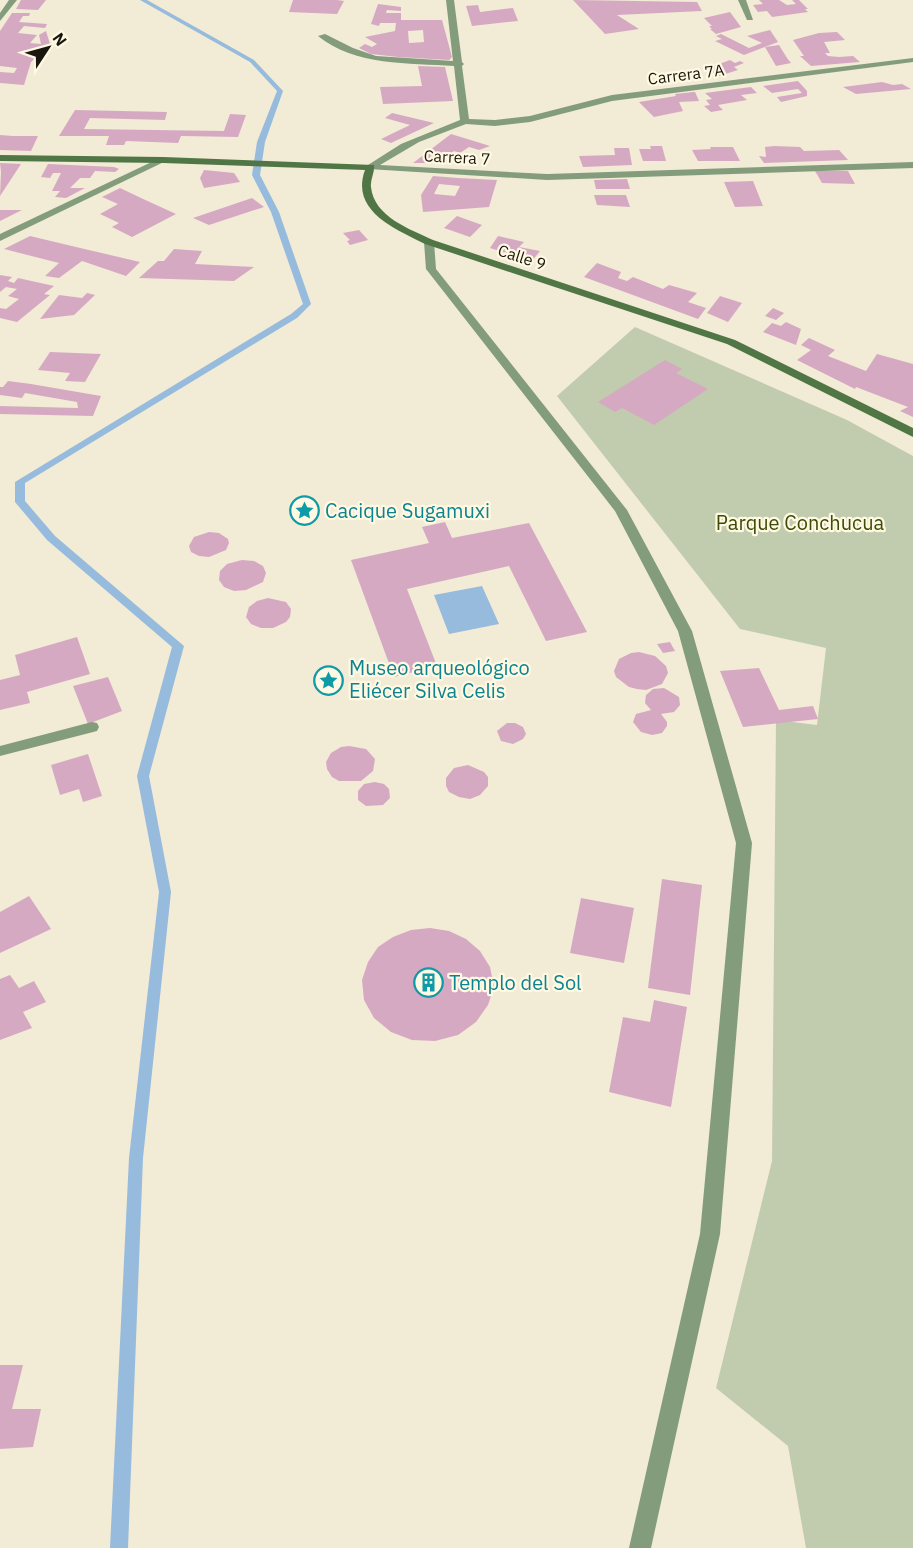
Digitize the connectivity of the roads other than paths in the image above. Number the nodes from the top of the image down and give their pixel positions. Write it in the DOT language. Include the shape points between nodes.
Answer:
graph roads {
  1 [pos="13,0"];
  2 [pos="450,0"];
  3 [pos="742,0"];
  4 [pos="750,18"];
  5 [pos="0,19"];
  6 [pos="322,36"];
  7 [pos="913,60"];
  8 [pos="460,64"];
  9 [pos="465,121"];
  10 [pos="0,158"];
  11 [pos="163,159"];
  12 [pos="913,165"];
  13 [pos="371,167"];
  14 [pos="0,238"];
  15 [pos="429,242"];
  16 [pos="913,433"];
  17 [pos="92,728"];
  18 [pos="0,751"];
  19 [pos="640,1548"];
  1 -- 5 [label="street"];
  2 -- 8 [label="street"];
  3 -- 4 [label="street"];
  6 -- 8 [label="street" via="375,58"];
  7 -- 9 [label="street, Carrera 7A" via="612,98 530,119"];
  8 -- 9 [label="street"];
  9 -- 13 [label="street" via="388,153"];
  10 -- 11 [label="street, Carrera 7"];
  11 -- 13 [label="street, Carrera 7"];
  11 -- 14 [label="street"];
  12 -- 13 [label="street, Carrera 7" via="548,177"];
  13 -- 15 [label="street, Calle 9" via="366,186 371,202 388,221"];
  15 -- 16 [label="street, Calle 9" via="731,342"];
  15 -- 19 [label="street" via="431,269 621,510 685,631 744,843 710,1234"];
  17 -- 18 [label="street"];
}
